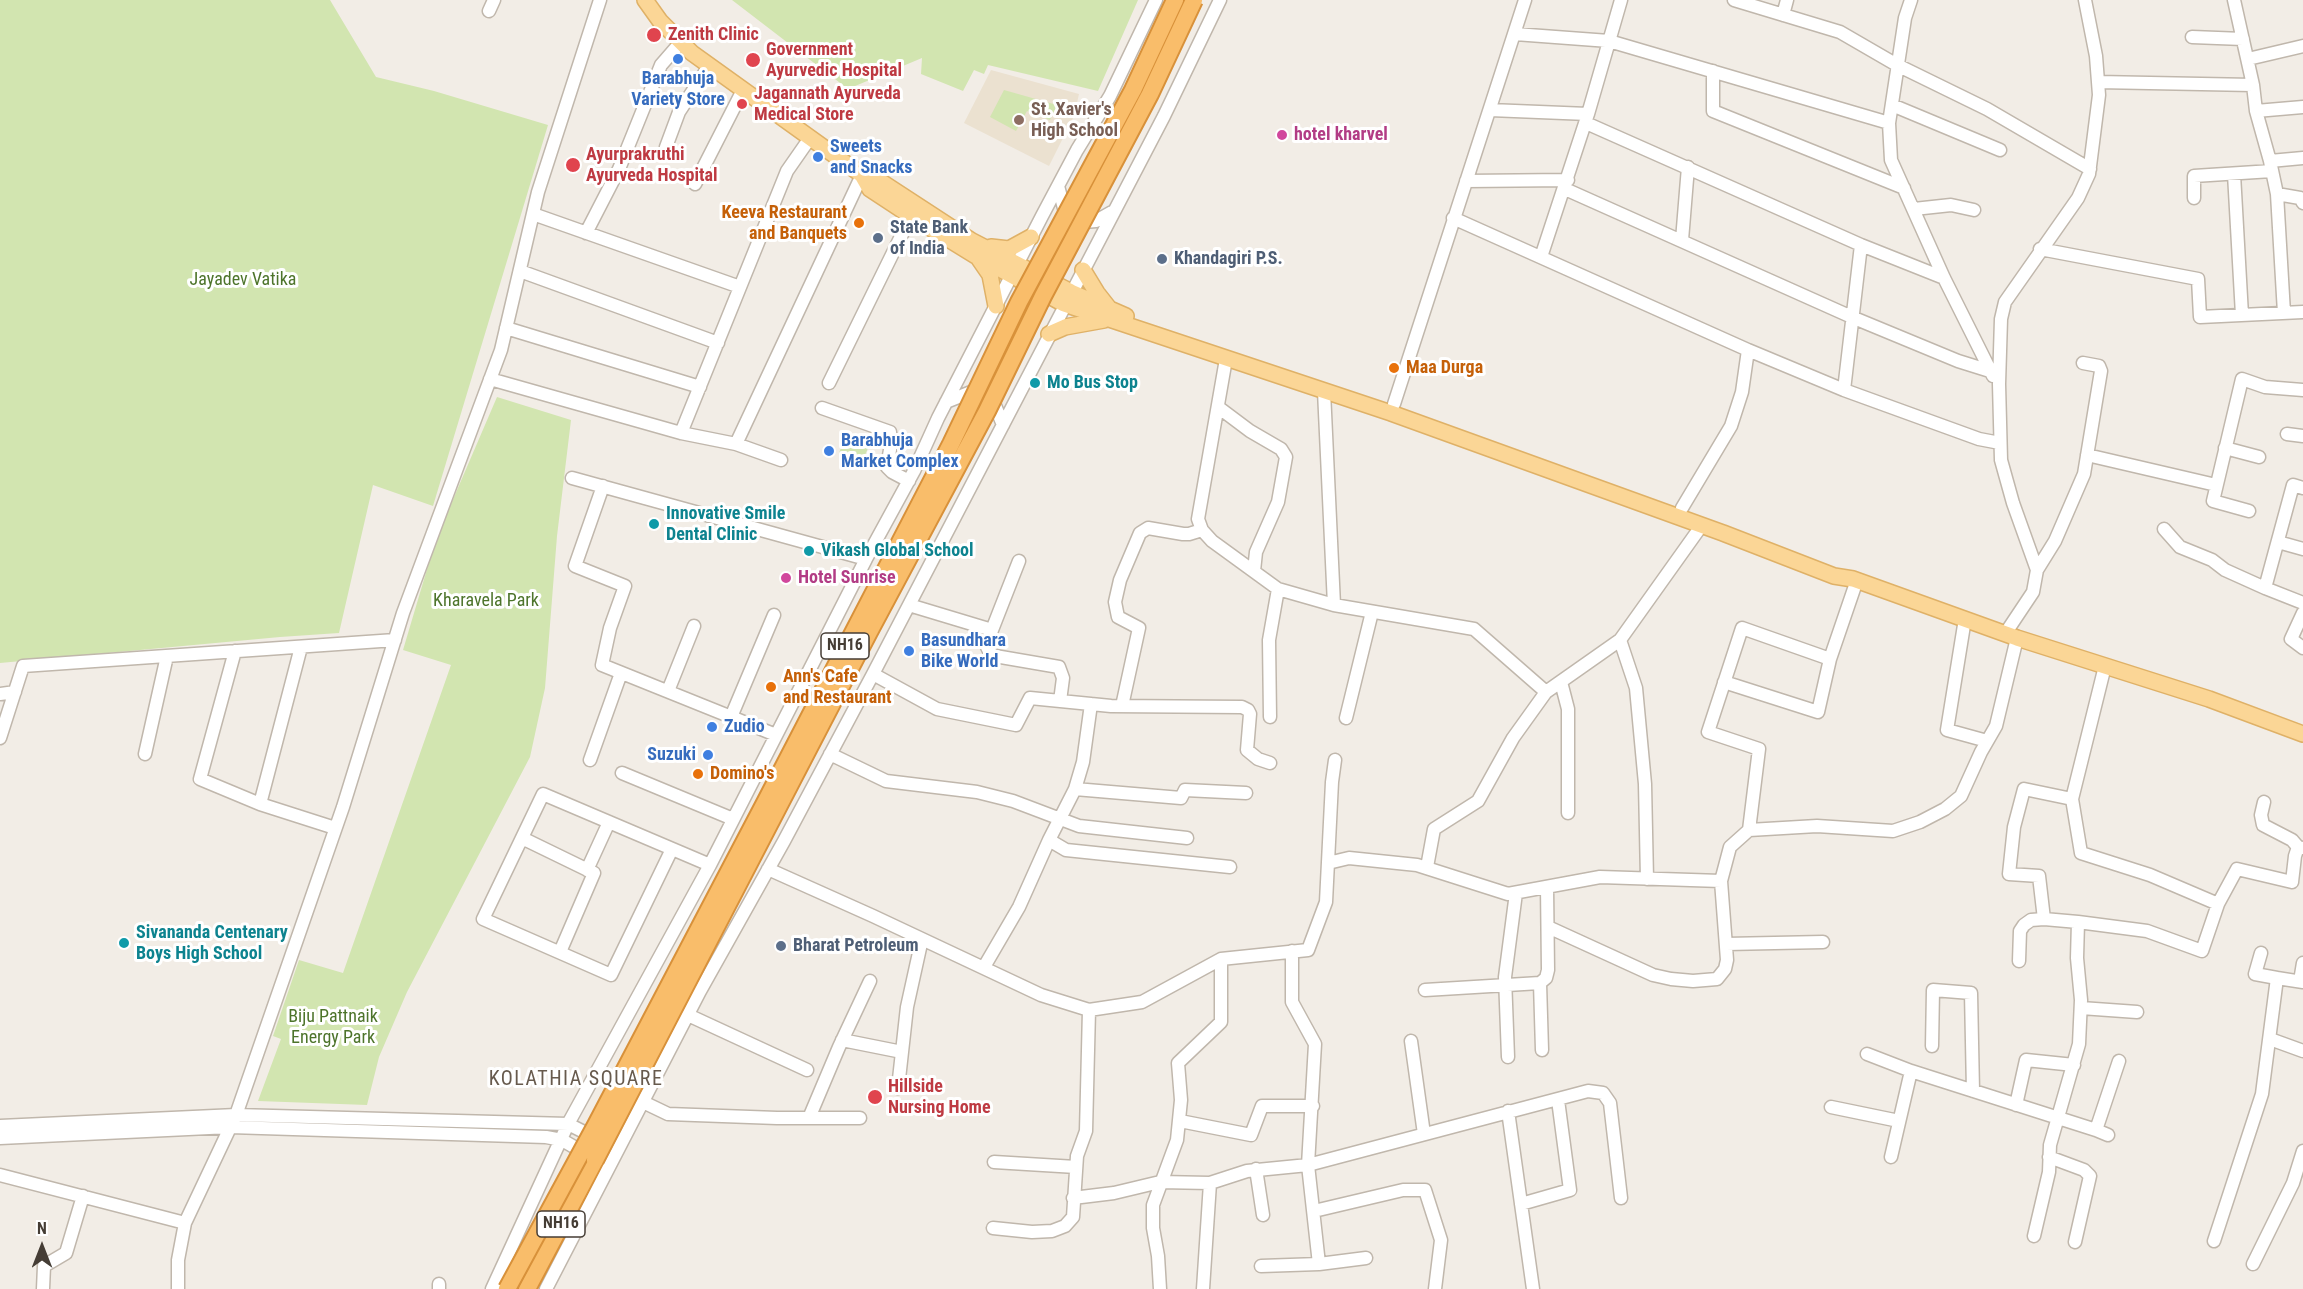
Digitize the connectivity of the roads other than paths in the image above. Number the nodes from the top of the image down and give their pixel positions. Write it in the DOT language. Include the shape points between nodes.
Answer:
graph roads {
  1 [pos="600,0"];
  2 [pos="645,0"];
  3 [pos="1156,0"];
  4 [pos="1175,0"];
  5 [pos="1194,0"];
  6 [pos="1220,0"];
  7 [pos="1525,0"];
  8 [pos="1621,0"];
  9 [pos="1734,0"];
  10 [pos="1787,0"];
  11 [pos="1911,0"];
  12 [pos="2085,0"];
  13 [pos="2234,0"];
  14 [pos="1783,15"];
  15 [pos="1515,34"];
  16 [pos="2192,37"];
  17 [pos="2243,39"];
  18 [pos="1609,40"];
  19 [pos="681,42"];
  20 [pos="2303,46"];
  21 [pos="2248,58"];
  22 [pos="1897,65"];
  23 [pos="709,66"];
  24 [pos="1713,71"];
  25 [pos="2098,82"];
  26 [pos="2253,85"];
  27 [pos="743,90"];
  28 [pos="1892,105"];
  29 [pos="2303,107"];
  30 [pos="1490,110"];
  31 [pos="2256,111"];
  32 [pos="1587,118"];
  33 [pos="1889,123"];
  34 [pos="810,138"];
  35 [pos="666,147"];
  36 [pos="2000,150"];
  37 [pos="2303,158"];
  38 [pos="2271,166"];
  39 [pos="1688,167"];
  40 [pos="2090,169"];
  41 [pos="2234,174"];
  42 [pos="862,175"];
  43 [pos="1466,181"];
  44 [pos="695,184"];
  45 [pos="1566,184"];
  46 [pos="1058,186"];
  47 [pos="1904,188"];
  48 [pos="2277,194"];
  49 [pos="2194,198"];
  50 [pos="2303,203"];
  51 [pos="1914,209"];
  52 [pos="1974,210"];
  53 [pos="1113,212"];
  54 [pos="533,214"];
  55 [pos="911,216"];
  56 [pos="1453,218"];
  57 [pos="586,233"];
  58 [pos="1031,237"];
  59 [pos="1682,240"];
  60 [pos="1861,245"];
  61 [pos="2040,249"];
  62 [pos="980,251"];
  63 [pos="1541,257"];
  64 [pos="1015,270"];
  65 [pos="1083,270"];
  66 [pos="520,271"];
  67 [pos="1944,278"];
  68 [pos="740,287"];
  69 [pos="1067,298"];
  70 [pos="996,306"];
  71 [pos="2303,312"];
  72 [pos="2284,313"];
  73 [pos="1109,314"];
  74 [pos="2242,315"];
  75 [pos="1854,318"];
  76 [pos="506,328"];
  77 [pos="1049,334"];
  78 [pos="718,343"];
  79 [pos="1202,346"];
  80 [pos="1748,350"];
  81 [pos="1226,359"];
  82 [pos="2084,363"];
  83 [pos="1990,372"];
  84 [pos="490,379"];
  85 [pos="829,383"];
  86 [pos="1999,384"];
  87 [pos="700,387"];
  88 [pos="1844,390"];
  89 [pos="2303,390"];
  90 [pos="1324,391"];
  91 [pos="946,402"];
  92 [pos="1394,404"];
  93 [pos="1218,407"];
  94 [pos="822,408"];
  95 [pos="1003,425"];
  96 [pos="681,433"];
  97 [pos="2287,434"];
  98 [pos="2303,436"];
  99 [pos="2000,443"];
  100 [pos="736,444"];
  101 [pos="2225,448"];
  102 [pos="2087,455"];
  103 [pos="2259,457"];
  104 [pos="781,460"];
  105 [pos="572,478"];
  106 [pos="909,481"];
  107 [pos="2216,485"];
  108 [pos="603,486"];
  109 [pos="2303,488"];
  110 [pos="1632,495"];
  111 [pos="1682,508"];
  112 [pos="2249,511"];
  113 [pos="1702,525"];
  114 [pos="2164,529"];
  115 [pos="1202,530"];
  116 [pos="2278,542"];
  117 [pos="2303,549"];
  118 [pos="866,559"];
  119 [pos="1019,561"];
  120 [pos="2037,570"];
  121 [pos="1254,572"];
  122 [pos="1855,580"];
  123 [pos="2265,588"];
  124 [pos="1278,589"];
  125 [pos="2303,603"];
  126 [pos="909,605"];
  127 [pos="1334,605"];
  128 [pos="1372,612"];
  129 [pos="2303,612"];
  130 [pos="774,615"];
  131 [pos="1965,619"];
  132 [pos="694,626"];
  133 [pos="992,630"];
  134 [pos="2011,636"];
  135 [pos="395,640"];
  136 [pos="1620,640"];
  137 [pos="301,647"];
  138 [pos="2303,648"];
  139 [pos="235,651"];
  140 [pos="167,656"];
  141 [pos="1830,659"];
  142 [pos="2105,666"];
  143 [pos="621,673"];
  144 [pos="873,674"];
  145 [pos="1561,682"];
  146 [pos="1724,682"];
  147 [pos="15,692"];
  148 [pos="668,692"];
  149 [pos="1546,692"];
  150 [pos="0,694"];
  151 [pos="1060,701"];
  152 [pos="1091,704"];
  153 [pos="1122,706"];
  154 [pos="731,717"];
  155 [pos="1270,717"];
  156 [pos="1346,718"];
  157 [pos="2303,734"];
  158 [pos="776,735"];
  159 [pos="0,738"];
  160 [pos="1987,741"];
  161 [pos="145,754"];
  162 [pos="830,754"];
  163 [pos="590,760"];
  164 [pos="1335,760"];
  165 [pos="1270,763"];
  166 [pos="622,773"];
  167 [pos="1075,789"];
  168 [pos="1246,793"];
  169 [pos="2072,799"];
  170 [pos="2264,802"];
  171 [pos="260,804"];
  172 [pos="1568,813"];
  173 [pos="1059,818"];
  174 [pos="733,819"];
  175 [pos="609,822"];
  176 [pos="335,828"];
  177 [pos="1749,830"];
  178 [pos="522,838"];
  179 [pos="1187,838"];
  180 [pos="1049,840"];
  181 [pos="2301,847"];
  182 [pos="672,849"];
  183 [pos="1328,863"];
  184 [pos="710,865"];
  185 [pos="1230,867"];
  186 [pos="1427,867"];
  187 [pos="768,869"];
  188 [pos="587,870"];
  189 [pos="1647,879"];
  190 [pos="1720,881"];
  191 [pos="1547,887"];
  192 [pos="1516,892"];
  193 [pos="2218,904"];
  194 [pos="2044,919"];
  195 [pos="2078,922"];
  196 [pos="1548,927"];
  197 [pos="922,939"];
  198 [pos="1823,942"];
  199 [pos="1726,944"];
  200 [pos="1292,951"];
  201 [pos="560,952"];
  202 [pos="2261,953"];
  203 [pos="1221,959"];
  204 [pos="2019,961"];
  205 [pos="2303,963"];
  206 [pos="984,967"];
  207 [pos="2277,978"];
  208 [pos="870,981"];
  209 [pos="1540,982"];
  210 [pos="2301,982"];
  211 [pos="1506,985"];
  212 [pos="1425,990"];
  213 [pos="2081,1008"];
  214 [pos="1089,1010"];
  215 [pos="2137,1012"];
  216 [pos="688,1015"];
  217 [pos="2270,1039"];
  218 [pos="842,1040"];
  219 [pos="1411,1041"];
  220 [pos="1932,1046"];
  221 [pos="1542,1050"];
  222 [pos="2303,1051"];
  223 [pos="902,1052"];
  224 [pos="1867,1054"];
  225 [pos="1508,1057"];
  226 [pos="2119,1061"];
  227 [pos="2074,1065"];
  228 [pos="807,1070"];
  229 [pos="1911,1071"];
  230 [pos="898,1088"];
  231 [pos="1973,1091"];
  232 [pos="1558,1100"];
  233 [pos="643,1102"];
  234 [pos="2016,1105"];
  235 [pos="1313,1106"];
  236 [pos="1831,1107"];
  237 [pos="1508,1111"];
  238 [pos="236,1114"];
  239 [pos="809,1118"];
  240 [pos="860,1118"];
  241 [pos="2056,1118"];
  242 [pos="1180,1121"];
  243 [pos="1899,1121"];
  244 [pos="568,1124"];
  245 [pos="0,1126"];
  246 [pos="230,1127"];
  247 [pos="1424,1134"];
  248 [pos="0,1138"];
  249 [pos="562,1140"];
  250 [pos="619,1150"];
  251 [pos="2303,1154"];
  252 [pos="1891,1157"];
  253 [pos="2049,1157"];
  254 [pos="994,1162"];
  255 [pos="1308,1165"];
  256 [pos="610,1167"];
  257 [pos="1076,1167"];
  258 [pos="1256,1169"];
  259 [pos="0,1175"];
  260 [pos="1160,1182"];
  261 [pos="1210,1183"];
  262 [pos="83,1196"];
  263 [pos="1073,1198"];
  264 [pos="1621,1198"];
  265 [pos="1521,1204"];
  266 [pos="1314,1211"];
  267 [pos="1263,1215"];
  268 [pos="185,1223"];
  269 [pos="993,1228"];
  270 [pos="2034,1236"];
  271 [pos="2214,1241"];
  272 [pos="2075,1242"];
  273 [pos="1366,1258"];
  274 [pos="1319,1264"];
  275 [pos="2253,1264"];
  276 [pos="1261,1266"];
  277 [pos="43,1289"];
  278 [pos="178,1289"];
  279 [pos="492,1289"];
  280 [pos="507,1289"];
  281 [pos="527,1289"];
  282 [pos="546,1289"];
  283 [pos="1160,1289"];
  284 [pos="1203,1289"];
  285 [pos="1435,1289"];
  286 [pos="1533,1289"];
  1 -- 54 [label="street"];
  2 -- 19 [label="main road"];
  3 -- 46 [label="street" via="1110,96"];
  4 -- 280 [label="highway, NH16, bridge" via="1133,90 1019,302 951,444 766,801"];
  5 -- 281 [label="highway, NH16, bridge" via="987,411"];
  6 -- 53 [label="street"];
  7 -- 15 [label="street"];
  8 -- 18 [label="street"];
  9 -- 14 [label="street"];
  10 -- 14 [label="street"];
  11 -- 22 [label="street"];
  12 -- 25 [label="street"];
  13 -- 17 [label="street"];
  14 -- 22 [label="street" via="1840,32"];
  15 -- 18 [label="street"];
  15 -- 30 [label="street"];
  16 -- 17 [label="street"];
  17 -- 21 [label="street"];
  18 -- 24 [label="street"];
  18 -- 32 [label="street"];
  19 -- 23 [label="main road"];
  19 -- 57 [label="street" via="661,65 620,169"];
  20 -- 21 [label="street"];
  21 -- 26 [label="street"];
  22 -- 28 [label="street"];
  22 -- 40 [label="street" via="1987,109"];
  23 -- 27 [label="main road"];
  23 -- 35 [label="street" via="679,112"];
  24 -- 33 [label="street"];
  24 -- 47 [label="street" via="1713,111"];
  25 -- 26 [label="street"];
  25 -- 40 [label="street"];
  26 -- 31 [label="street"];
  27 -- 34 [label="main road"];
  27 -- 44 [label="street"];
  28 -- 33 [label="street"];
  28 -- 36 [label="street"];
  29 -- 31 [label="street"];
  30 -- 32 [label="street"];
  30 -- 43 [label="street"];
  31 -- 38 [label="street"];
  32 -- 39 [label="street"];
  32 -- 45 [label="street"];
  33 -- 47 [label="street" via="1891,159"];
  34 -- 42 [label="main road"];
  34 -- 68 [label="street" via="787,171"];
  37 -- 38 [label="street"];
  38 -- 41 [label="street"];
  38 -- 48 [label="street"];
  39 -- 59 [label="street"];
  39 -- 60 [label="street"];
  40 -- 61 [label="street" via="2079,198"];
  41 -- 49 [label="street" via="2194,177"];
  41 -- 74 [label="street"];
  42 -- 55 [label="main road" via="870,189"];
  42 -- 62 [label="main road" via="880,181"];
  42 -- 100 [label="street"];
  43 -- 45 [label="street"];
  43 -- 56 [label="street"];
  45 -- 59 [label="street"];
  45 -- 63 [label="street"];
  46 -- 53 [label="street" via="1065,212 1073,218 1096,221"];
  46 -- 58 [label="street"];
  47 -- 51 [label="street"];
  48 -- 50 [label="street" via="2300,198"];
  48 -- 72 [label="street"];
  51 -- 52 [label="street" via="1951,205"];
  51 -- 67 [label="street"];
  53 -- 65 [label="street"];
  54 -- 57 [label="street"];
  54 -- 66 [label="street"];
  55 -- 62 [label="main road"];
  55 -- 85 [label="street"];
  56 -- 63 [label="street"];
  56 -- 92 [label="street"];
  57 -- 68 [label="street"];
  58 -- 62 [label="main road" via="1009,249"];
  58 -- 64 [label="street"];
  59 -- 75 [label="street"];
  60 -- 67 [label="street"];
  60 -- 75 [label="street"];
  61 -- 74 [label="street" via="2198,279 2200,317"];
  61 -- 86 [label="street" via="2005,302"];
  62 -- 64 [label="main road"];
  62 -- 70 [label="main road"];
  63 -- 80 [label="street"];
  64 -- 69 [label="main road"];
  64 -- 70 [label="street"];
  65 -- 69 [label="street"];
  65 -- 73 [label="main road"];
  66 -- 76 [label="street"];
  66 -- 78 [label="street"];
  67 -- 83 [label="street"];
  68 -- 78 [label="street"];
  69 -- 73 [label="main road"];
  69 -- 77 [label="street"];
  70 -- 91 [label="street"];
  71 -- 72 [label="street"];
  72 -- 74 [label="street"];
  73 -- 77 [label="main road"];
  73 -- 79 [label="main road"];
  75 -- 83 [label="street"];
  75 -- 88 [label="street"];
  76 -- 84 [label="street"];
  76 -- 87 [label="street"];
  77 -- 95 [label="street"];
  78 -- 87 [label="street"];
  79 -- 81 [label="main road"];
  79 -- 92 [label="main road"];
  80 -- 88 [label="street"];
  80 -- 111 [label="street" via="1742,392 1731,426"];
  81 -- 90 [label="main road"];
  81 -- 93 [label="street"];
  82 -- 102 [label="street" via="2100,366 2101,371"];
  83 -- 86 [label="street"];
  84 -- 96 [label="street"];
  84 -- 135 [label="street"];
  86 -- 99 [label="street"];
  87 -- 96 [label="street"];
  88 -- 99 [label="street"];
  89 -- 101 [label="street" via="2265,387 2242,379"];
  90 -- 110 [label="main road"];
  90 -- 127 [label="street"];
  91 -- 95 [label="street" via="972,392 984,393 994,403"];
  91 -- 106 [label="street"];
  92 -- 110 [label="main road"];
  93 -- 115 [label="street" via="1198,519"];
  93 -- 121 [label="street" via="1281,449 1286,457 1278,502 1256,552"];
  94 -- 106 [label="street" via="890,432 887,467"];
  95 -- 126 [label="street"];
  96 -- 100 [label="street"];
  97 -- 98 [label="street"];
  99 -- 120 [label="street" via="2013,503"];
  100 -- 104 [label="street"];
  101 -- 103 [label="street"];
  101 -- 107 [label="street"];
  102 -- 107 [label="street"];
  102 -- 120 [label="street" via="2084,474 2055,541"];
  105 -- 108 [label="street"];
  106 -- 118 [label="street"];
  107 -- 112 [label="street" via="2213,501"];
  108 -- 118 [label="street"];
  108 -- 143 [label="street" via="575,566 625,586 602,665"];
  109 -- 116 [label="street" via="2294,485"];
  110 -- 111 [label="main road"];
  110 -- 113 [label="main road"];
  111 -- 122 [label="main road" via="1838,567"];
  113 -- 122 [label="main road" via="1834,576"];
  113 -- 136 [label="street"];
  114 -- 123 [label="street" via="2180,547"];
  115 -- 121 [label="street"];
  115 -- 153 [label="street" via="1183,534 1148,528 1140,533 1115,602 1118,617 1139,628"];
  116 -- 117 [label="street"];
  116 -- 123 [label="street"];
  118 -- 158 [label="street"];
  119 -- 133 [label="street"];
  120 -- 134 [label="street" via="2033,592"];
  121 -- 124 [label="street"];
  122 -- 131 [label="main road"];
  122 -- 141 [label="street"];
  123 -- 125 [label="street"];
  124 -- 127 [label="street"];
  124 -- 155 [label="street" via="1269,640"];
  126 -- 133 [label="street"];
  126 -- 144 [label="street"];
  127 -- 128 [label="street"];
  128 -- 149 [label="street" via="1474,629"];
  128 -- 156 [label="street"];
  129 -- 138 [label="street" via="2291,639"];
  130 -- 154 [label="street"];
  131 -- 134 [label="main road"];
  131 -- 160 [label="street" via="1947,730"];
  132 -- 148 [label="street"];
  133 -- 151 [label="street" via="987,647 995,656 1059,667"];
  134 -- 142 [label="main road"];
  134 -- 160 [label="street" via="1996,726"];
  135 -- 137 [label="street"];
  135 -- 176 [label="street"];
  136 -- 145 [label="street"];
  136 -- 189 [label="street" via="1636,688 1645,784"];
  137 -- 139 [label="street"];
  137 -- 171 [label="street"];
  139 -- 140 [label="street"];
  139 -- 171 [label="street" via="200,779"];
  140 -- 147 [label="street" via="23,666"];
  140 -- 161 [label="street"];
  141 -- 146 [label="street" via="1742,628"];
  141 -- 146 [label="street" via="1818,712"];
  142 -- 157 [label="main road"];
  142 -- 169 [label="street"];
  143 -- 148 [label="street"];
  143 -- 163 [label="street"];
  144 -- 151 [label="street" via="937,709 1016,724 1030,698"];
  144 -- 162 [label="street"];
  145 -- 149 [label="street"];
  145 -- 172 [label="street" via="1568,709"];
  146 -- 177 [label="street" via="1708,732 1759,749"];
  147 -- 150 [label="street"];
  147 -- 159 [label="street"];
  148 -- 154 [label="street"];
  149 -- 186 [label="street" via="1513,738 1478,801 1434,829"];
  151 -- 152 [label="street"];
  152 -- 153 [label="street"];
  152 -- 167 [label="street"];
  153 -- 165 [label="street" via="1242,707 1250,714 1247,750"];
  154 -- 158 [label="street"];
  158 -- 174 [label="street"];
  160 -- 177 [label="street" via="1961,796 1920,822 1893,831 1817,826"];
  162 -- 173 [label="street" via="886,781 977,792"];
  162 -- 187 [label="street"];
  164 -- 183 [label="street"];
  166 -- 174 [label="street"];
  167 -- 168 [label="street" via="1181,798 1185,790"];
  167 -- 173 [label="street"];
  169 -- 193 [label="street" via="2081,853 2150,875"];
  169 -- 194 [label="street" via="2024,789 2014,827 2009,874 2038,876"];
  170 -- 181 [label="street" via="2263,825"];
  171 -- 176 [label="street"];
  173 -- 179 [label="street" via="1079,825"];
  173 -- 180 [label="street"];
  174 -- 184 [label="street"];
  175 -- 178 [label="street" via="543,794"];
  175 -- 182 [label="street"];
  175 -- 188 [label="street"];
  176 -- 238 [label="street"];
  177 -- 190 [label="street" via="1730,847"];
  178 -- 188 [label="street"];
  178 -- 201 [label="street" via="483,918"];
  180 -- 185 [label="street" via="1066,850"];
  180 -- 206 [label="street" via="1019,907"];
  181 -- 193 [label="street" via="2295,856 2292,882 2237,869"];
  182 -- 184 [label="street"];
  182 -- 201 [label="street" via="611,975"];
  183 -- 186 [label="street" via="1349,858"];
  183 -- 200 [label="street" via="1326,902 1308,950"];
  184 -- 244 [label="street"];
  186 -- 192 [label="street" via="1508,894"];
  187 -- 197 [label="street"];
  187 -- 216 [label="street"];
  188 -- 201 [label="street" via="594,873"];
  189 -- 190 [label="street"];
  189 -- 191 [label="street" via="1600,877"];
  190 -- 199 [label="street"];
  191 -- 192 [label="street"];
  191 -- 196 [label="street"];
  192 -- 211 [label="street"];
  193 -- 195 [label="street" via="2202,951 2147,931"];
  194 -- 195 [label="street"];
  194 -- 204 [label="street" via="2031,920 2020,930"];
  195 -- 213 [label="street"];
  196 -- 199 [label="street" via="1653,975 1671,979 1717,979 1725,969"];
  196 -- 209 [label="street" via="1548,970"];
  197 -- 206 [label="street"];
  197 -- 223 [label="street"];
  198 -- 199 [label="street"];
  200 -- 203 [label="street"];
  200 -- 235 [label="street" via="1292,1002 1315,1044"];
  202 -- 207 [label="street" via="2255,974"];
  203 -- 214 [label="street" via="1142,1002"];
  203 -- 242 [label="street" via="1221,1022 1178,1063"];
  205 -- 210 [label="street"];
  206 -- 214 [label="street" via="1041,995"];
  207 -- 210 [label="street"];
  207 -- 217 [label="street"];
  208 -- 218 [label="street"];
  209 -- 211 [label="street"];
  209 -- 221 [label="street"];
  211 -- 212 [label="street"];
  211 -- 225 [label="street"];
  213 -- 215 [label="street"];
  213 -- 227 [label="street"];
  214 -- 257 [label="street" via="1086,1131"];
  216 -- 228 [label="street"];
  216 -- 233 [label="street"];
  217 -- 222 [label="street"];
  217 -- 271 [label="street" via="2262,1094"];
  218 -- 223 [label="street"];
  218 -- 239 [label="street"];
  219 -- 247 [label="street"];
  220 -- 231 [label="street" via="1933,990 1971,993"];
  223 -- 230 [label="street"];
  224 -- 229 [label="street"];
  226 -- 241 [label="street" via="2102,1133"];
  227 -- 234 [label="street" via="2026,1060"];
  227 -- 241 [label="street"];
  229 -- 231 [label="street"];
  229 -- 243 [label="street"];
  231 -- 234 [label="street"];
  232 -- 237 [label="street"];
  232 -- 264 [label="street" via="1588,1090 1603,1093 1610,1103"];
  232 -- 265 [label="street" via="1570,1190"];
  233 -- 239 [label="street" via="668,1114"];
  233 -- 250 [label="street"];
  234 -- 241 [label="street"];
  235 -- 242 [label="street" via="1262,1106 1251,1136"];
  235 -- 255 [label="street"];
  236 -- 243 [label="street"];
  237 -- 247 [label="street"];
  237 -- 265 [label="street"];
  238 -- 244 [label="street"];
  238 -- 245 [label="street"];
  238 -- 246 [label="street"];
  239 -- 240 [label="street"];
  241 -- 253 [label="street"];
  242 -- 260 [label="street" via="1177,1140"];
  243 -- 252 [label="street"];
  244 -- 249 [label="street"];
  244 -- 250 [label="street"];
  246 -- 248 [label="street"];
  246 -- 249 [label="street"];
  246 -- 268 [label="street"];
  247 -- 255 [label="street"];
  249 -- 256 [label="street"];
  249 -- 279 [label="street"];
  250 -- 256 [label="street"];
  251 -- 275 [label="street"];
  253 -- 270 [label="street"];
  253 -- 272 [label="street" via="2090,1176"];
  254 -- 257 [label="street"];
  255 -- 258 [label="street"];
  255 -- 266 [label="street"];
  256 -- 282 [label="street"];
  257 -- 263 [label="street"];
  258 -- 261 [label="street"];
  258 -- 267 [label="street"];
  259 -- 262 [label="street"];
  260 -- 261 [label="street"];
  260 -- 263 [label="street"];
  260 -- 283 [label="street" via="1152,1217"];
  261 -- 284 [label="street"];
  262 -- 268 [label="street"];
  262 -- 277 [label="street" via="66,1253 44,1266"];
  263 -- 269 [label="street" via="1073,1217 1065,1226 1052,1231"];
  265 -- 286 [label="street"];
  266 -- 274 [label="street"];
  266 -- 285 [label="street" via="1403,1190 1425,1190 1441,1240"];
  268 -- 278 [label="street" via="178,1260"];
  273 -- 274 [label="street"];
  274 -- 276 [label="street"];
}
